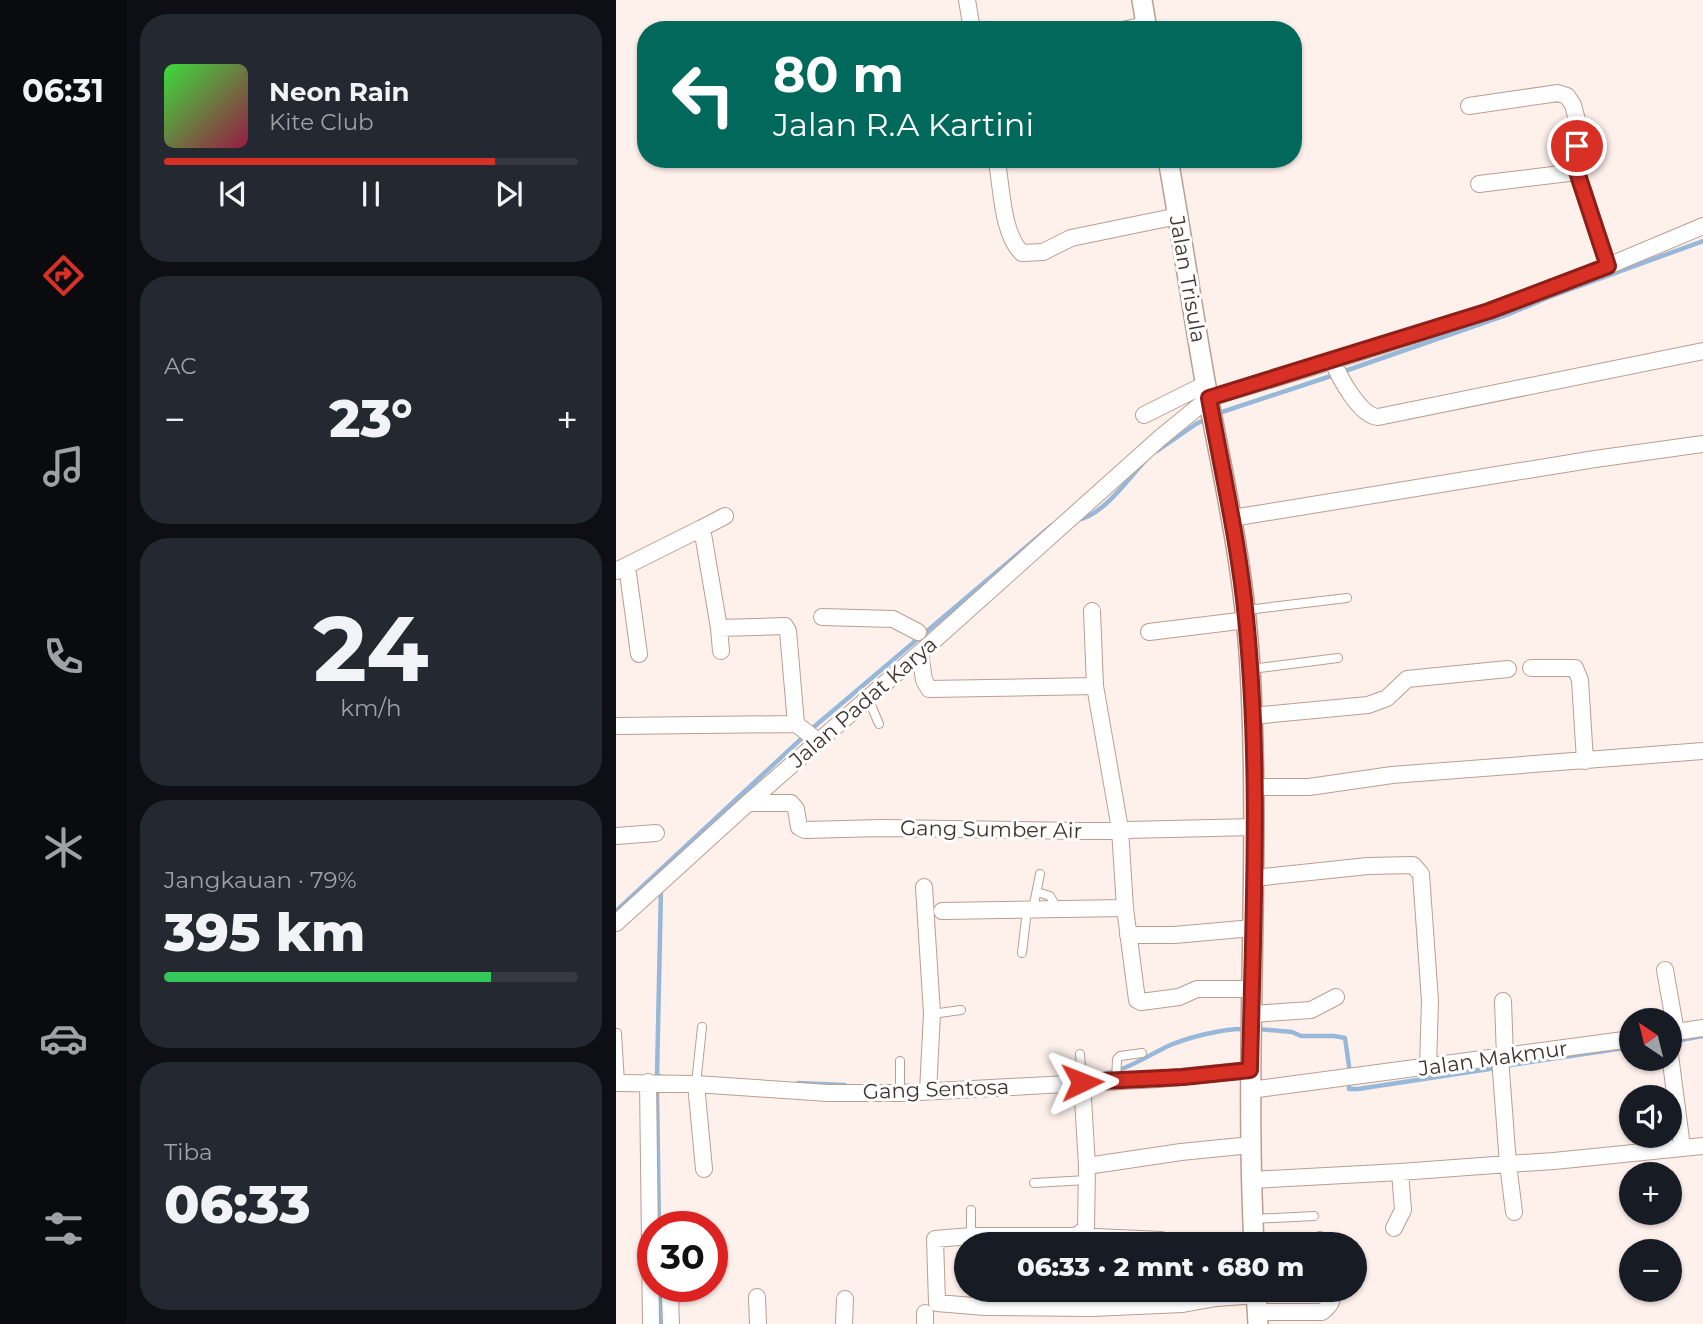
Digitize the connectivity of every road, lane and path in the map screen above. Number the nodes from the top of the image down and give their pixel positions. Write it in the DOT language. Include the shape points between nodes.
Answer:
graph roads {
  1 [pos="967,0"];
  2 [pos="1142,0"];
  3 [pos="970,21"];
  4 [pos="1146,21"];
  5 [pos="1469,106"];
  6 [pos="999,168"];
  7 [pos="1170,168"];
  8 [pos="1577,172"];
  9 [pos="1479,184"];
  10 [pos="1178,216"];
  11 [pos="1703,226"];
  12 [pos="1608,266"];
  13 [pos="1703,351"];
  14 [pos="1337,370"];
  15 [pos="1210,405"];
  16 [pos="1144,415"];
  17 [pos="1703,444"];
  18 [pos="725,516"];
  19 [pos="1233,518"];
  20 [pos="702,528"];
  21 [pos="622,568"];
  22 [pos="1347,598"];
  23 [pos="1092,611"];
  24 [pos="1246,615"];
  25 [pos="822,617"];
  26 [pos="719,628"];
  27 [pos="1149,632"];
  28 [pos="924,642"];
  29 [pos="721,651"];
  30 [pos="639,654"];
  31 [pos="1338,658"];
  32 [pos="1531,668"];
  33 [pos="1251,669"];
  34 [pos="1508,669"];
  35 [pos="1095,686"];
  36 [pos="868,697"];
  37 [pos="1252,716"];
  38 [pos="879,724"];
  39 [pos="616,726"];
  40 [pos="807,733"];
  41 [pos="1703,751"];
  42 [pos="1585,761"];
  43 [pos="1254,788"];
  44 [pos="748,803"];
  45 [pos="1254,827"];
  46 [pos="1120,829"];
  47 [pos="656,833"];
  48 [pos="616,836"];
  49 [pos="1040,874"];
  50 [pos="1254,878"];
  51 [pos="924,887"];
  52 [pos="1037,892"];
  53 [pos="1125,908"];
  54 [pos="1057,909"];
  55 [pos="1030,910"];
  56 [pos="942,911"];
  57 [pos="616,923"];
  58 [pos="1253,928"];
  59 [pos="1128,935"];
  60 [pos="1022,953"];
  61 [pos="1665,970"];
  62 [pos="1253,989"];
  63 [pos="1336,997"];
  64 [pos="1503,1001"];
  65 [pos="1670,1008"];
  66 [pos="961,1010"];
  67 [pos="932,1014"];
  68 [pos="1251,1024"];
  69 [pos="702,1027"];
  70 [pos="1703,1028"];
  71 [pos="1682,1032"];
  72 [pos="617,1033"];
  73 [pos="1619,1041"];
  74 [pos="1142,1053"];
  75 [pos="1080,1054"];
  76 [pos="900,1061"];
  77 [pos="1502,1064"];
  78 [pos="1429,1067"];
  79 [pos="696,1080"];
  80 [pos="1250,1080"];
  81 [pos="1116,1081"];
  82 [pos="655,1082"];
  83 [pos="1082,1082"];
  84 [pos="618,1083"];
  85 [pos="928,1087"];
  86 [pos="900,1093"];
  87 [pos="1251,1145"];
  88 [pos="1682,1146"];
  89 [pos="1703,1146"];
  90 [pos="1673,1148"];
  91 [pos="1508,1164"];
  92 [pos="704,1169"];
  93 [pos="1400,1172"];
  94 [pos="1087,1173"];
  95 [pos="1251,1180"];
  96 [pos="1034,1183"];
  97 [pos="971,1210"];
  98 [pos="1514,1212"];
  99 [pos="1314,1216"];
  100 [pos="1253,1219"];
  101 [pos="1394,1228"];
  102 [pos="971,1232"];
  103 [pos="1083,1232"];
  104 [pos="1254,1232"];
  105 [pos="954,1237"];
  106 [pos="757,1297"];
  107 [pos="845,1299"];
  108 [pos="670,1302"];
  109 [pos="1092,1302"];
  110 [pos="1132,1302"];
  111 [pos="1223,1302"];
  112 [pos="1332,1302"];
  113 [pos="1257,1305"];
  114 [pos="1092,1308"];
  115 [pos="651,1324"];
  116 [pos="671,1324"];
  117 [pos="758,1324"];
  118 [pos="844,1324"];
  1 -- 3 [label="street"];
  2 -- 4 [label="street"];
  5 -- 8 [label="street" via="1558,93 1567,96 1577,120"];
  6 -- 10 [label="street" via="1009,232 1022,253 1044,252 1071,239"];
  7 -- 10 [label="street, Jalan Trisula"];
  8 -- 9 [label="street"];
  8 -- 12 [label="street"];
  10 -- 15 [label="street, Jalan Trisula"];
  11 -- 12 [label="street"];
  12 -- 14 [label="street"];
  13 -- 14 [label="street" via="1378,417 1366,412"];
  14 -- 15 [label="street"];
  15 -- 16 [label="street"];
  15 -- 19 [label="street, Jalan Trisula"];
  15 -- 28 [label="street, Jalan Padat Karya"];
  17 -- 19 [label="street"];
  18 -- 20 [label="street"];
  19 -- 24 [label="street, Jalan Trisula"];
  20 -- 21 [label="street"];
  20 -- 26 [label="street"];
  21 -- 30 [label="street"];
  22 -- 24 [label="lane"];
  23 -- 35 [label="street"];
  24 -- 27 [label="street"];
  24 -- 33 [label="street, Jalan Trisula"];
  25 -- 28 [label="street" via="893,619"];
  26 -- 29 [label="street"];
  26 -- 40 [label="street" via="785,626"];
  28 -- 35 [label="street" via="924,680 929,689"];
  28 -- 36 [label="street, Jalan Padat Karya"];
  31 -- 33 [label="lane"];
  32 -- 42 [label="street" via="1575,668 1580,680"];
  33 -- 37 [label="street, Jalan Trisula"];
  34 -- 37 [label="street" via="1407,679 1387,698 1368,705"];
  35 -- 46 [label="street"];
  36 -- 38 [label="lane"];
  36 -- 40 [label="street, Jalan Padat Karya"];
  37 -- 43 [label="street, Jalan Trisula"];
  39 -- 40 [label="street"];
  40 -- 44 [label="street, Jalan Padat Karya"];
  41 -- 42 [label="street"];
  42 -- 43 [label="street"];
  43 -- 45 [label="street, Jalan Trisula"];
  44 -- 46 [label="street, Gang Sumber Air" via="791,803 799,827 805,830"];
  44 -- 57 [label="street, Jalan Padat Karya"];
  45 -- 46 [label="street, Gang Sumber Air"];
  45 -- 50 [label="street, Jalan Trisula"];
  46 -- 53 [label="street"];
  47 -- 48 [label="street"];
  49 -- 52 [label="lane"];
  50 -- 58 [label="street, Jalan Trisula"];
  50 -- 78 [label="street" via="1413,865 1421,874 1430,1001"];
  51 -- 67 [label="street"];
  52 -- 54 [label="lane" via="1050,896"];
  52 -- 55 [label="lane"];
  53 -- 54 [label="street"];
  53 -- 59 [label="street"];
  54 -- 55 [label="street"];
  55 -- 56 [label="street"];
  55 -- 60 [label="lane"];
  58 -- 59 [label="street"];
  58 -- 62 [label="street, Jalan Trisula"];
  59 -- 62 [label="street" via="1135,995 1141,1002 1180,997 1198,989"];
  61 -- 65 [label="street"];
  62 -- 68 [label="street, Jalan Trisula"];
  63 -- 68 [label="street" via="1311,1010"];
  64 -- 77 [label="street"];
  66 -- 67 [label="lane"];
  67 -- 85 [label="street"];
  68 -- 80 [label="street, Jalan Trisula"];
  69 -- 79 [label="lane"];
  70 -- 71 [label="street"];
  72 -- 84 [label="lane"];
  73 -- 77 [label="street, Jalan Makmur"];
  74 -- 81 [label="lane" via="1117,1059"];
  75 -- 83 [label="lane"];
  76 -- 86 [label="lane"];
  77 -- 78 [label="street, Jalan Makmur"];
  77 -- 91 [label="street"];
  78 -- 80 [label="street, Jalan Makmur" via="1349,1078"];
  79 -- 82 [label="street, Gang Sentosa"];
  79 -- 86 [label="street, Gang Sentosa" via="828,1093"];
  79 -- 92 [label="street"];
  80 -- 81 [label="street, Gang Sentosa" via="1200,1076"];
  80 -- 87 [label="street, Jalan Trisula"];
  81 -- 83 [label="street, Gang Sentosa"];
  82 -- 84 [label="street, Gang Sentosa"];
  82 -- 115 [label="street"];
  83 -- 85 [label="street, Gang Sentosa"];
  83 -- 94 [label="street"];
  85 -- 86 [label="street, Gang Sentosa"];
  87 -- 94 [label="street" via="1181,1152"];
  87 -- 95 [label="street, Jalan Trisula"];
  88 -- 89 [label="street"];
  90 -- 91 [label="street"];
  91 -- 93 [label="street"];
  91 -- 98 [label="street"];
  93 -- 95 [label="street"];
  93 -- 101 [label="street" via="1403,1210"];
  94 -- 96 [label="lane"];
  94 -- 103 [label="street"];
  95 -- 100 [label="street, Jalan Trisula"];
  97 -- 102 [label="lane"];
  99 -- 100 [label="lane"];
  100 -- 104 [label="street, Jalan Trisula"];
  105 -- 114 [label="street" via="935,1239 937,1303"];
  106 -- 117 [label="street"];
  107 -- 118 [label="street"];
  108 -- 116 [label="street"];
  109 -- 114 [label="lane"];
  110 -- 114 [label="street"];
  111 -- 113 [label="street"];
  112 -- 113 [label="street" via="1322,1312"];
}
